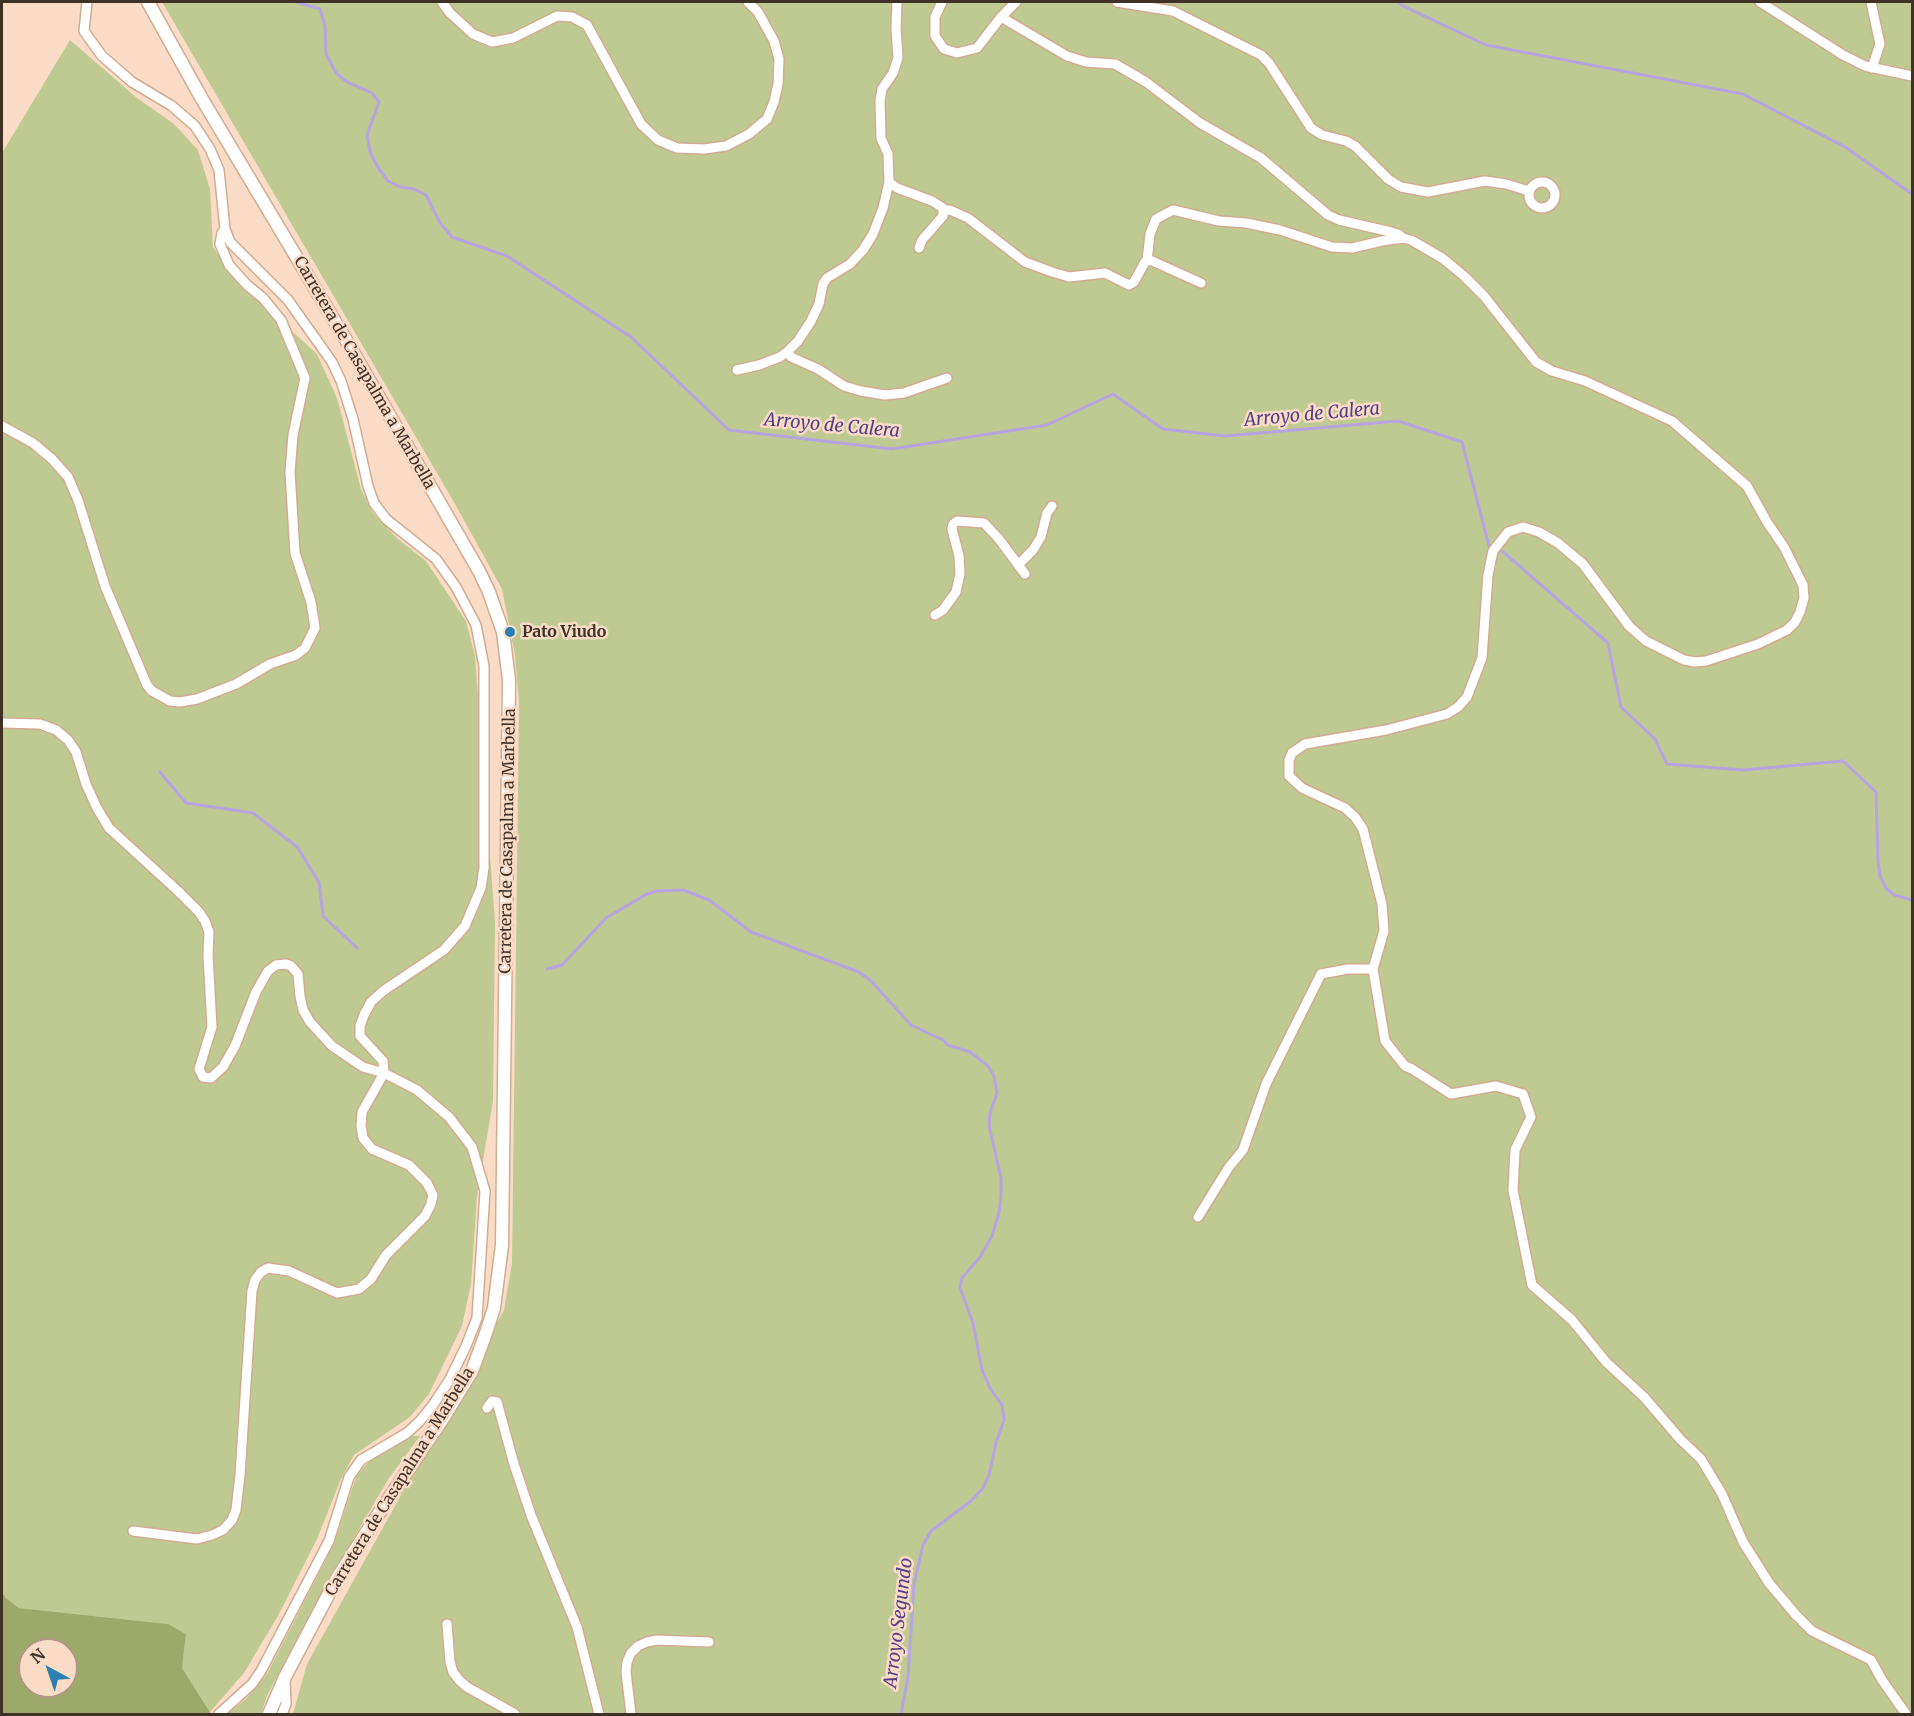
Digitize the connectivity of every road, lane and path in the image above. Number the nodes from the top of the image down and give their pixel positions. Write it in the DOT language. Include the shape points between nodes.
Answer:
graph roads {
  1 [pos="87,2"];
  2 [pos="148,2"];
  3 [pos="442,2"];
  4 [pos="748,2"];
  5 [pos="897,2"];
  6 [pos="942,2"];
  7 [pos="1016,2"];
  8 [pos="1117,2"];
  9 [pos="1760,2"];
  10 [pos="1871,2"];
  11 [pos="1001,17"];
  12 [pos="1872,68"];
  13 [pos="1912,75"];
  14 [pos="889,182"];
  15 [pos="1529,191"];
  16 [pos="943,211"];
  17 [pos="225,229"];
  18 [pos="1403,238"];
  19 [pos="920,248"];
  20 [pos="1147,261"];
  21 [pos="1201,283"];
  22 [pos="788,351"];
  23 [pos="737,370"];
  24 [pos="947,378"];
  25 [pos="2,426"];
  26 [pos="1052,506"];
  27 [pos="1018,565"];
  28 [pos="1025,574"];
  29 [pos="935,615"];
  30 [pos="2,723"];
  31 [pos="1373,969"];
  32 [pos="384,1073"];
  33 [pos="1198,1217"];
  34 [pos="487,1408"];
  35 [pos="133,1531"];
  36 [pos="447,1624"];
  37 [pos="709,1641"];
  38 [pos="285,1677"];
  39 [pos="219,1714"];
  40 [pos="268,1714"];
  41 [pos="282,1714"];
  42 [pos="515,1714"];
  43 [pos="599,1714"];
  44 [pos="631,1714"];
  45 [pos="1906,1714"];
  1 -- 17 [label="street" via="84,31 102,56 132,82 172,106 195,126 210,149 219,170"];
  2 -- 38 [label="main road, Carretera de Casapalma a Marbella" via="479,571 503,632 509,680 502,1245 494,1308 471,1371 336,1580"];
  3 -- 4 [label="street" via="473,34 492,42 513,38 557,16 572,17 587,26 641,124 658,140 677,148 704,149 726,146 749,134 767,119 774,102 778,84 776,50 765,23"];
  5 -- 14 [label="street" via="898,58 880,101 881,138 888,154"];
  6 -- 11 [label="street" via="935,17 935,36 944,49 957,53 977,48"];
  7 -- 11 [label="street"];
  8 -- 15 [label="street" via="1173,11 1261,55 1311,128 1355,146 1401,187 1428,192 1485,181"];
  9 -- 12 [label="street" via="1843,55"];
  10 -- 12 [label="street" via="1880,44"];
  11 -- 18 [label="street" via="1067,56 1115,64 1146,82 1200,123 1261,158 1328,215"];
  12 -- 13 [label="street"];
  14 -- 16 [label="street" via="932,201"];
  14 -- 22 [label="street" via="873,234 856,257 823,284 812,321"];
  16 -- 19 [label="street"];
  16 -- 20 [label="street" via="950,210 968,219 1025,262 1070,277 1105,273 1129,285"];
  17 -- 25 [label="street" via="220,244 229,265 281,320 305,378 290,472 295,554 315,628 305,648 236,684 197,699 170,701 152,691 105,586 68,477 33,443"];
  17 -- 32 [label="street" via="230,242 301,316 332,362 353,419 374,503 386,519 436,559 456,587 476,625 484,666 482,888 465,926 444,950 383,991 364,1015 360,1036 383,1061"];
  18 -- 20 [label="street" via="1352,248 1332,247 1280,230 1173,210 1156,219"];
  18 -- 31 [label="street" via="1423,246 1464,276 1536,362 1672,421 1747,486 1799,574 1803,598 1795,622 1778,636 1706,661 1684,660 1629,626 1583,564 1558,543 1523,527 1508,532 1493,551 1482,658 1467,697 1441,716 1305,744 1289,760 1290,776 1302,788 1345,808 1363,829 1382,904 1384,931"];
  20 -- 21 [label="street"];
  22 -- 23 [label="street"];
  22 -- 24 [label="street" via="791,357 861,391 904,393"];
  26 -- 27 [label="street" via="1041,537"];
  27 -- 28 [label="street"];
  27 -- 29 [label="street" via="984,523 957,521 952,529 959,556 956,592"];
  30 -- 32 [label="street" via="40,724 68,740 109,828 205,921 209,932 212,1027 199,1066 202,1077 211,1078 223,1067 256,992 268,971 281,963 298,974 303,1010 320,1034 363,1067"];
  31 -- 33 [label="street" via="1321,974 1271,1074 1243,1150"];
  31 -- 45 [label="street" via="1384,1041 1404,1066 1451,1094 1496,1086 1523,1094 1531,1117 1515,1150 1513,1190 1532,1285 1572,1320 1606,1362 1701,1459 1748,1550 1796,1615 1812,1631 1871,1660"];
  32 -- 35 [label="street" via="362,1112 363,1138 372,1149 409,1165 428,1184 433,1195 425,1215 359,1289 337,1293 289,1271 268,1268 261,1272 252,1291 240,1475 232,1520 223,1530 197,1539"];
  32 -- 39 [label="street" via="417,1090 448,1117 472,1147 485,1191 477,1318 450,1379 419,1422 361,1460 349,1477 329,1541 261,1671"];
  34 -- 43 [label="street" via="492,1401 497,1402 531,1515 577,1627"];
  36 -- 42 [label="street" via="450,1662 459,1680"];
  37 -- 44 [label="street" via="657,1640 638,1646 627,1662"];
  38 -- 40 [label="main road, Carretera de Casapalma a Marbella"];
  38 -- 41 [label="street" via="286,1704"];
}
